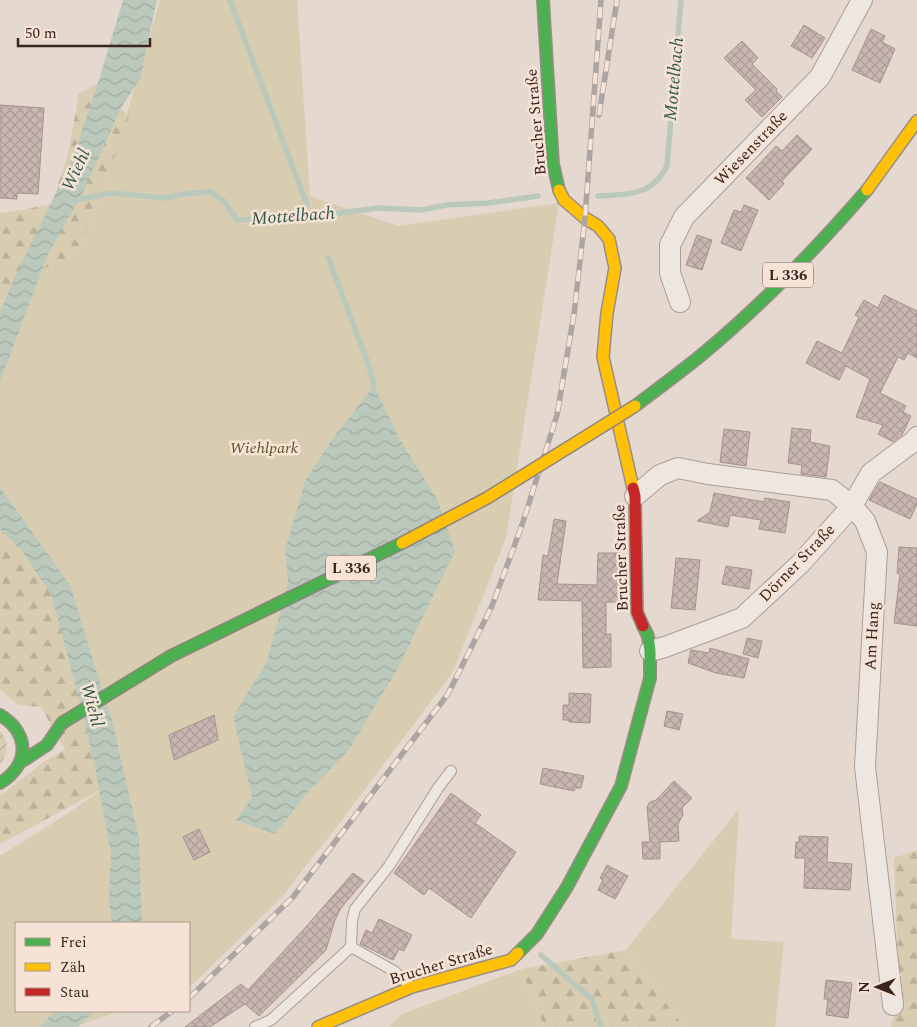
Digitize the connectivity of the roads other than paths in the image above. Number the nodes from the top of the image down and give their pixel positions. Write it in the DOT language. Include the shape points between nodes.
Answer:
graph roads {
  1 [pos="543,0"];
  2 [pos="862,0"];
  3 [pos="917,121"];
  4 [pos="680,302"];
  5 [pos="916,442"];
  6 [pos="635,496"];
  7 [pos="852,506"];
  8 [pos="650,651"];
  9 [pos="0,715"];
  10 [pos="11,721"];
  11 [pos="28,722"];
  12 [pos="45,722"];
  13 [pos="62,722"];
  14 [pos="20,762"];
  15 [pos="451,771"];
  16 [pos="0,783"];
  17 [pos="351,947"];
  18 [pos="412,987"];
  19 [pos="893,1005"];
  20 [pos="255,1027"];
  21 [pos="318,1027"];
  1 -- 6 [label="main road, Brucher Straße" via="558,188 569,205 598,226 609,239 615,268 603,357"];
  2 -- 4 [label="street, Wiesenstraße" via="820,77 684,217 670,245 670,273"];
  3 -- 13 [label="main road, L 336, bridge" via="871,185 815,248 699,357 635,406 488,498 171,656"];
  5 -- 7 [label="street, Dörner Straße" via="871,473"];
  6 -- 7 [label="street, Am Hang" via="660,475 678,468 832,490"];
  6 -- 8 [label="main road, Brucher Straße" via="637,612 648,636"];
  7 -- 8 [label="street, Dörner Straße" via="800,564 742,618"];
  7 -- 19 [label="street, Am Hang" via="865,521 877,552 865,767"];
  8 -- 18 [label="main road, Brucher Straße" via="650,678 621,786 538,934 511,960"];
  9 -- 10 [label="main road"];
  10 -- 11 [label="main road"];
  10 -- 14 [label="main road" via="20,733 23,748"];
  12 -- 13 [label="main road"];
  13 -- 14 [label="main road, L 336" via="48,745"];
  14 -- 16 [label="main road, L 336" via="13,774"];
  15 -- 17 [label="lane" via="389,866 355,909"];
  17 -- 18 [label="lane" via="394,972"];
  17 -- 20 [label="lane" via="271,1020"];
  18 -- 21 [label="main road, Brucher Straße"];
}
